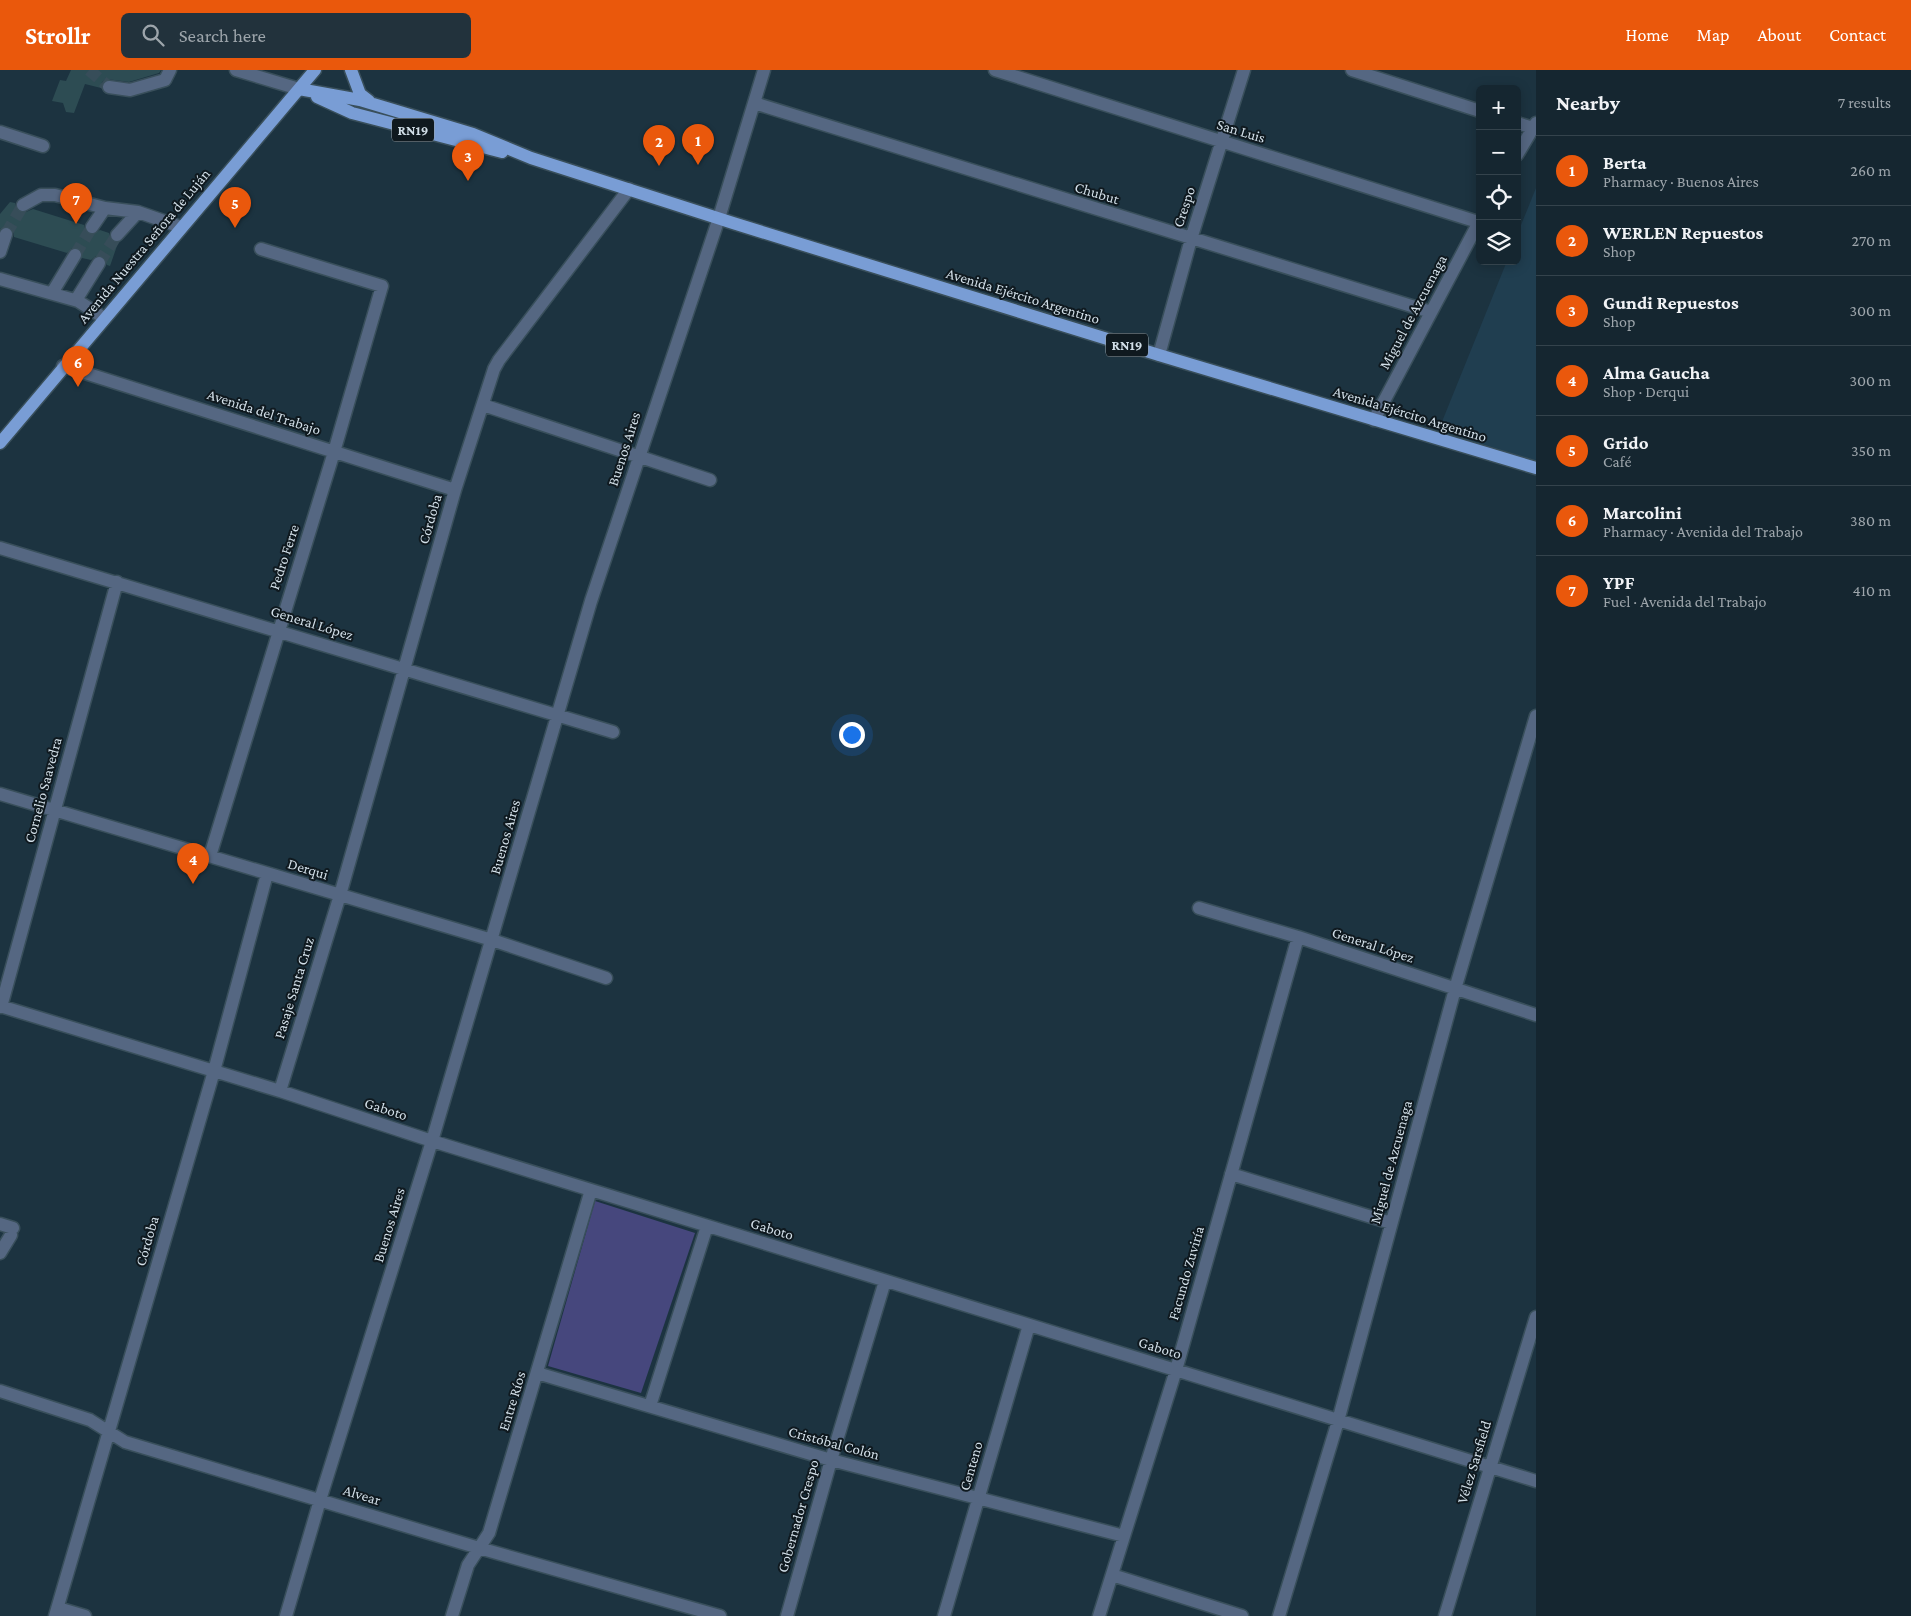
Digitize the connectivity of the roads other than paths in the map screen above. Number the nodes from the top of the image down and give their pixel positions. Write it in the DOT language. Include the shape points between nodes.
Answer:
graph roads {
  1 [pos="170,70"];
  2 [pos="236,70"];
  3 [pos="314,70"];
  4 [pos="351,70"];
  5 [pos="764,70"];
  6 [pos="995,70"];
  7 [pos="1244,70"];
  8 [pos="1352,70"];
  9 [pos="109,87"];
  10 [pos="299,89"];
  11 [pos="754,103"];
  12 [pos="374,104"];
  13 [pos="1476,110"];
  14 [pos="1521,123"];
  15 [pos="1535,125"];
  16 [pos="0,132"];
  17 [pos="1222,142"];
  18 [pos="43,146"];
  19 [pos="1521,148"];
  20 [pos="531,158"];
  21 [pos="629,189"];
  22 [pos="23,205"];
  23 [pos="105,208"];
  24 [pos="138,212"];
  25 [pos="718,218"];
  26 [pos="1476,220"];
  27 [pos="92,227"];
  28 [pos="182,227"];
  29 [pos="1476,227"];
  30 [pos="6,234"];
  31 [pos="117,235"];
  32 [pos="1191,239"];
  33 [pos="261,248"];
  34 [pos="0,252"];
  35 [pos="75,255"];
  36 [pos="99,263"];
  37 [pos="0,278"];
  38 [pos="52,293"];
  39 [pos="76,300"];
  40 [pos="1431,312"];
  41 [pos="104,318"];
  42 [pos="1159,355"];
  43 [pos="63,366"];
  44 [pos="483,405"];
  45 [pos="1374,420"];
  46 [pos="0,443"];
  47 [pos="334,452"];
  48 [pos="639,455"];
  49 [pos="1536,468"];
  50 [pos="710,480"];
  51 [pos="455,490"];
  52 [pos="0,548"];
  53 [pos="117,582"];
  54 [pos="278,630"];
  55 [pos="403,669"];
  56 [pos="557,715"];
  57 [pos="1536,716"];
  58 [pos="613,732"];
  59 [pos="0,794"];
  60 [pos="55,810"];
  61 [pos="210,856"];
  62 [pos="268,874"];
  63 [pos="340,895"];
  64 [pos="1199,908"];
  65 [pos="1298,937"];
  66 [pos="492,940"];
  67 [pos="606,978"];
  68 [pos="1455,989"];
  69 [pos="0,1006"];
  70 [pos="1536,1015"];
  71 [pos="214,1071"];
  72 [pos="280,1091"];
  73 [pos="432,1142"];
  74 [pos="1231,1174"];
  75 [pos="591,1190"];
  76 [pos="0,1224"];
  77 [pos="1392,1224"];
  78 [pos="707,1226"];
  79 [pos="0,1254"];
  80 [pos="886,1281"];
  81 [pos="1536,1317"];
  82 [pos="1029,1325"];
  83 [pos="1176,1370"];
  84 [pos="537,1373"];
  85 [pos="0,1391"];
  86 [pos="650,1406"];
  87 [pos="1338,1421"];
  88 [pos="108,1433"];
  89 [pos="831,1460"];
  90 [pos="1490,1467"];
  91 [pos="1536,1481"];
  92 [pos="978,1498"];
  93 [pos="320,1500"];
  94 [pos="1124,1536"];
  95 [pos="479,1548"];
  96 [pos="1112,1575"];
  97 [pos="56,1612"];
  98 [pos="85,1616"];
  99 [pos="286,1616"];
  100 [pos="452,1616"];
  101 [pos="720,1616"];
  102 [pos="787,1616"];
  103 [pos="944,1616"];
  104 [pos="1099,1616"];
  105 [pos="1242,1616"];
  106 [pos="1279,1616"];
  107 [pos="1445,1616"];
  1 -- 9 [label="street" via="165,80 139,88"];
  2 -- 10 [label="street"];
  3 -- 10 [label="main road, Avenida Nuestra Señora de Luján"];
  4 -- 12 [label="main road" via="360,94"];
  5 -- 11 [label="street, Buenos Aires"];
  6 -- 17 [label="street, San Luis"];
  7 -- 17 [label="street, Crespo"];
  8 -- 13 [label="street"];
  10 -- 12 [label="main road, Avenida Ejército Argentino / RN19"];
  10 -- 20 [label="main road, Avenida Ejército Argentino / RN19" via="352,113 469,145"];
  10 -- 28 [label="main road, Avenida Nuestra Señora de Luján"];
  11 -- 25 [label="street, Buenos Aires"];
  11 -- 32 [label="street, Chubut"];
  12 -- 20 [label="main road, Avenida Ejército Argentino / RN19" via="473,134"];
  14 -- 15 [label="street"];
  15 -- 19 [label="street"];
  16 -- 18 [label="street"];
  17 -- 26 [label="street, San Luis"];
  17 -- 32 [label="street, Crespo"];
  20 -- 21 [label="main road, Avenida Ejército Argentino / RN19"];
  21 -- 25 [label="main road, Avenida Ejército Argentino / RN19"];
  21 -- 44 [label="street, Córdoba" via="499,360"];
  22 -- 23 [label="street" via="41,195 54,195"];
  23 -- 24 [label="street"];
  23 -- 27 [label="street"];
  24 -- 28 [label="street"];
  24 -- 31 [label="street"];
  25 -- 42 [label="main road, Avenida Ejército Argentino / RN19"];
  25 -- 48 [label="street, Buenos Aires"];
  28 -- 41 [label="main road, Avenida Nuestra Señora de Luján"];
  29 -- 40 [label="street, Miguel de Azcuenaga"];
  30 -- 34 [label="street"];
  32 -- 40 [label="street, Chubut"];
  32 -- 42 [label="street, Crespo"];
  33 -- 47 [label="street, Pedro Ferre" via="382,286"];
  35 -- 38 [label="street"];
  36 -- 39 [label="street"];
  37 -- 38 [label="street"];
  38 -- 39 [label="street"];
  39 -- 41 [label="street"];
  40 -- 45 [label="street, Miguel de Azcuenaga"];
  41 -- 43 [label="main road, Avenida Nuestra Señora de Luján"];
  42 -- 45 [label="main road, Avenida Ejército Argentino / RN19"];
  43 -- 46 [label="main road, Avenida Nuestra Señora de Luján"];
  43 -- 47 [label="street, Avenida del Trabajo"];
  44 -- 48 [label="street"];
  44 -- 51 [label="street, Córdoba"];
  45 -- 49 [label="main road, Avenida Ejército Argentino / RN19"];
  47 -- 51 [label="street, Avenida del Trabajo"];
  47 -- 54 [label="street, Pedro Ferre"];
  48 -- 50 [label="street"];
  48 -- 56 [label="street, Buenos Aires"];
  51 -- 55 [label="street, Córdoba"];
  52 -- 53 [label="street, General López"];
  53 -- 54 [label="street, General López"];
  53 -- 60 [label="street, Cornelio Saavedra"];
  54 -- 55 [label="street, General López"];
  54 -- 61 [label="street, Pedro Ferre"];
  55 -- 56 [label="street, General López"];
  55 -- 63 [label="street, Córdoba"];
  56 -- 58 [label="street, General López"];
  56 -- 66 [label="street, Buenos Aires"];
  57 -- 68 [label="street, Miguel de Azcuenaga"];
  59 -- 60 [label="street, Derqui"];
  60 -- 61 [label="street, Derqui"];
  60 -- 69 [label="street, Cornelio Saavedra"];
  61 -- 62 [label="street, Derqui"];
  62 -- 63 [label="street, Derqui"];
  62 -- 71 [label="street, Córdoba"];
  63 -- 66 [label="street, Derqui"];
  63 -- 72 [label="street, Pasaje Santa Cruz"];
  64 -- 65 [label="street, General López"];
  65 -- 68 [label="street, General López"];
  65 -- 74 [label="street, Facundo Zuviría"];
  66 -- 67 [label="street, Derqui"];
  66 -- 73 [label="street, Buenos Aires"];
  68 -- 70 [label="street, General López"];
  68 -- 77 [label="street, Miguel de Azcuenaga"];
  69 -- 71 [label="street, Gaboto"];
  71 -- 72 [label="street, Gaboto"];
  71 -- 88 [label="street, Córdoba"];
  72 -- 73 [label="street, Gaboto"];
  73 -- 75 [label="street, Gaboto"];
  73 -- 93 [label="street, Buenos Aires"];
  74 -- 77 [label="street"];
  74 -- 83 [label="street, Facundo Zuviría"];
  75 -- 78 [label="street, Gaboto"];
  75 -- 84 [label="street, Entre Ríos"];
  76 -- 79 [label="street" via="12,1231"];
  77 -- 87 [label="street, Miguel de Azcuenaga"];
  78 -- 80 [label="street, Gaboto"];
  78 -- 86 [label="street"];
  80 -- 82 [label="street, Gaboto"];
  80 -- 89 [label="street, Gobernador Crespo"];
  81 -- 90 [label="street, Vélez Sarsfield"];
  82 -- 83 [label="street, Gaboto"];
  82 -- 92 [label="street, Centeno"];
  83 -- 87 [label="street, Gaboto"];
  83 -- 94 [label="street, Facundo Zuviría"];
  84 -- 86 [label="street, Cristóbal Colón"];
  84 -- 95 [label="street, Entre Ríos" via="489,1534"];
  85 -- 88 [label="street, Alvear" via="90,1420"];
  86 -- 89 [label="street, Cristóbal Colón"];
  87 -- 90 [label="street, Gaboto"];
  87 -- 106 [label="street, Miguel de Azcuenaga"];
  88 -- 93 [label="street, Alvear" via="125,1442"];
  88 -- 97 [label="street, Córdoba"];
  89 -- 92 [label="street, Cristóbal Colón"];
  89 -- 102 [label="street, Gobernador Crespo"];
  90 -- 91 [label="street, Gaboto"];
  90 -- 107 [label="street, Vélez Sarsfield"];
  92 -- 94 [label="street, Cristóbal Colón"];
  92 -- 103 [label="street, Centeno"];
  93 -- 95 [label="street, Alvear"];
  93 -- 99 [label="street, Buenos Aires"];
  94 -- 96 [label="street, Facundo Zuviría"];
  95 -- 100 [label="street, Entre Ríos" via="468,1565"];
  95 -- 101 [label="street, Alvear"];
  96 -- 104 [label="street, Facundo Zuviría"];
  96 -- 105 [label="street"];
  97 -- 98 [label="street"];
}
